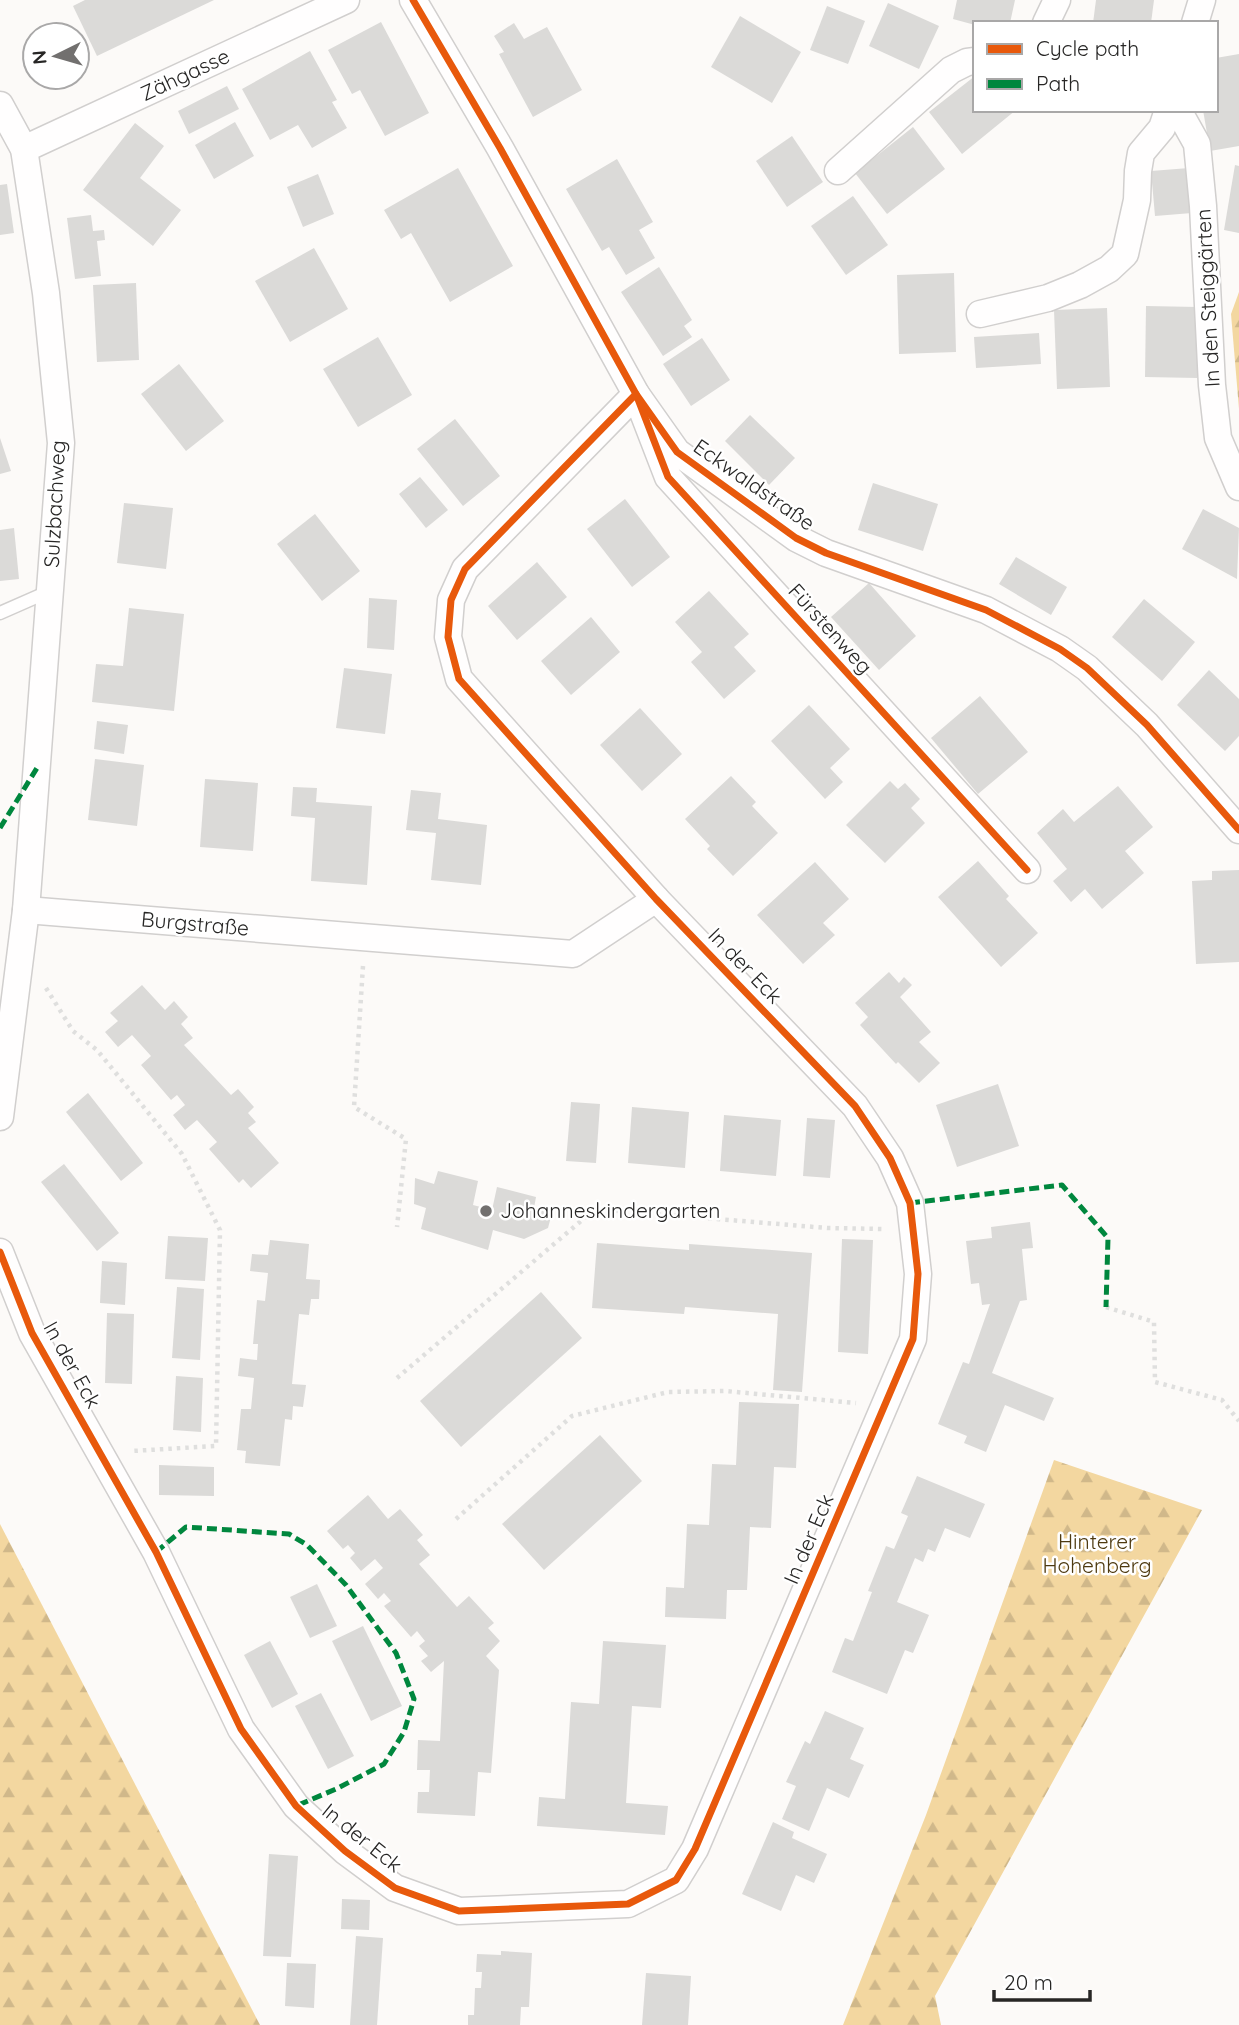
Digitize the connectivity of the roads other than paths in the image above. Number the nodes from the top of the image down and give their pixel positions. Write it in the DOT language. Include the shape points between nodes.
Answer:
graph roads {
  1 [pos="346,0"];
  2 [pos="413,0"];
  3 [pos="1058,0"];
  4 [pos="1202,0"];
  5 [pos="1047,21"];
  6 [pos="1196,21"];
  7 [pos="973,61"];
  8 [pos="0,105"];
  9 [pos="1167,112"];
  10 [pos="1179,112"];
  11 [pos="24,149"];
  12 [pos="838,171"];
  13 [pos="980,314"];
  14 [pos="636,394"];
  15 [pos="1239,487"];
  16 [pos="50,591"];
  17 [pos="0,613"];
  18 [pos="1239,830"];
  19 [pos="1027,870"];
  20 [pos="656,899"];
  21 [pos="26,910"];
  22 [pos="0,1117"];
  23 [pos="0,1252"];
  1 -- 11 [label="street, Zähgasse"];
  2 -- 14 [label="street, Eckwaldstraße"];
  3 -- 5 [label="street"];
  4 -- 6 [label="street"];
  7 -- 12 [label="street" via="951,70"];
  8 -- 11 [label="street, Sulzbachweg"];
  9 -- 13 [label="street" via="1162,128 1141,153 1125,254 1080,285 1048,299"];
  10 -- 15 [label="street, In den Steiggärten" via="1197,144 1218,438"];
  11 -- 16 [label="street, Sulzbachweg" via="46,293 61,443"];
  14 -- 18 [label="street, Eckwaldstraße" via="677,452 796,538 986,610 1087,668 1147,725"];
  14 -- 19 [label="street, Fürstenweg" via="668,477"];
  14 -- 20 [label="street, In der Eck" via="465,569 451,600 448,637 459,679"];
  16 -- 17 [label="lane"];
  16 -- 21 [label="street, Sulzbachweg"];
  20 -- 21 [label="street, Burgstraße" via="573,954"];
  20 -- 23 [label="street, In der Eck" via="855,1106 890,1158 910,1203 918,1274 913,1339 695,1849 676,1880 628,1904 459,1911 395,1888 296,1806 241,1729 156,1552 32,1333"];
  21 -- 22 [label="street"];
}
